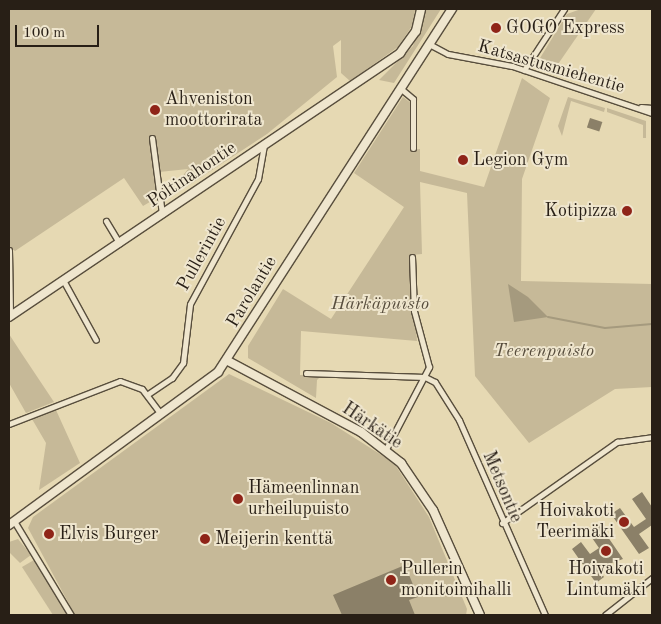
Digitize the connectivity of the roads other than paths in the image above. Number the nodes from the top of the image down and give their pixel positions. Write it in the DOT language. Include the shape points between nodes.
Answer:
graph roads {
  1 [pos="421,9"];
  2 [pos="452,9"];
  3 [pos="564,9"];
  4 [pos="429,44"];
  5 [pos="524,70"];
  6 [pos="400,88"];
  7 [pos="638,106"];
  8 [pos="652,108"];
  9 [pos="652,113"];
  10 [pos="152,138"];
  11 [pos="264,145"];
  12 [pos="413,148"];
  13 [pos="162,214"];
  14 [pos="106,221"];
  15 [pos="119,243"];
  16 [pos="9,250"];
  17 [pos="412,257"];
  18 [pos="63,280"];
  19 [pos="10,316"];
  20 [pos="96,340"];
  21 [pos="228,361"];
  22 [pos="306,373"];
  23 [pos="425,377"];
  24 [pos="148,394"];
  25 [pos="161,414"];
  26 [pos="9,424"];
  27 [pos="652,436"];
  28 [pos="386,449"];
  29 [pos="9,513"];
  30 [pos="502,522"];
  31 [pos="11,523"];
  32 [pos="652,578"];
  33 [pos="71,615"];
  34 [pos="480,615"];
  35 [pos="545,615"];
  36 [pos="605,615"];
  1 -- 11 [label="main road, Poltinahontie" via="416,30 400,53"];
  2 -- 4 [label="main road, Parolantie"];
  3 -- 5 [label="street"];
  4 -- 5 [label="street, Katsastusmiehentie" via="448,54"];
  4 -- 6 [label="main road, Parolantie"];
  5 -- 7 [label="street, Katsastusmiehentie"];
  6 -- 12 [label="street" via="413,99"];
  6 -- 21 [label="main road, Parolantie"];
  7 -- 8 [label="street, Katsastusmiehentie"];
  7 -- 9 [label="street, Katsastusmiehentie"];
  10 -- 13 [label="street"];
  11 -- 13 [label="main road, Poltinahontie"];
  11 -- 24 [label="street, Pullerintie" via="258,179 192,298 183,363 172,378"];
  13 -- 15 [label="main road, Poltinahontie"];
  14 -- 15 [label="street"];
  15 -- 18 [label="main road, Poltinahontie"];
  16 -- 19 [label="street"];
  17 -- 23 [label="street" via="414,311 429,367"];
  18 -- 19 [label="main road, Poltinahontie"];
  18 -- 20 [label="street"];
  21 -- 25 [label="main road, Parolantie"];
  21 -- 28 [label="main road, Härkätie"];
  22 -- 23 [label="street"];
  23 -- 28 [label="street"];
  23 -- 30 [label="street, Metsontie" via="435,382 458,420"];
  24 -- 25 [label="street"];
  24 -- 26 [label="street" via="134,384 120,381"];
  25 -- 31 [label="main road, Parolantie"];
  27 -- 30 [label="street" via="617,442"];
  28 -- 34 [label="main road, Härkätie" via="430,504"];
  29 -- 31 [label="main road"];
  30 -- 35 [label="street, Metsontie"];
  31 -- 33 [label="street"];
  32 -- 36 [label="street"];
}
